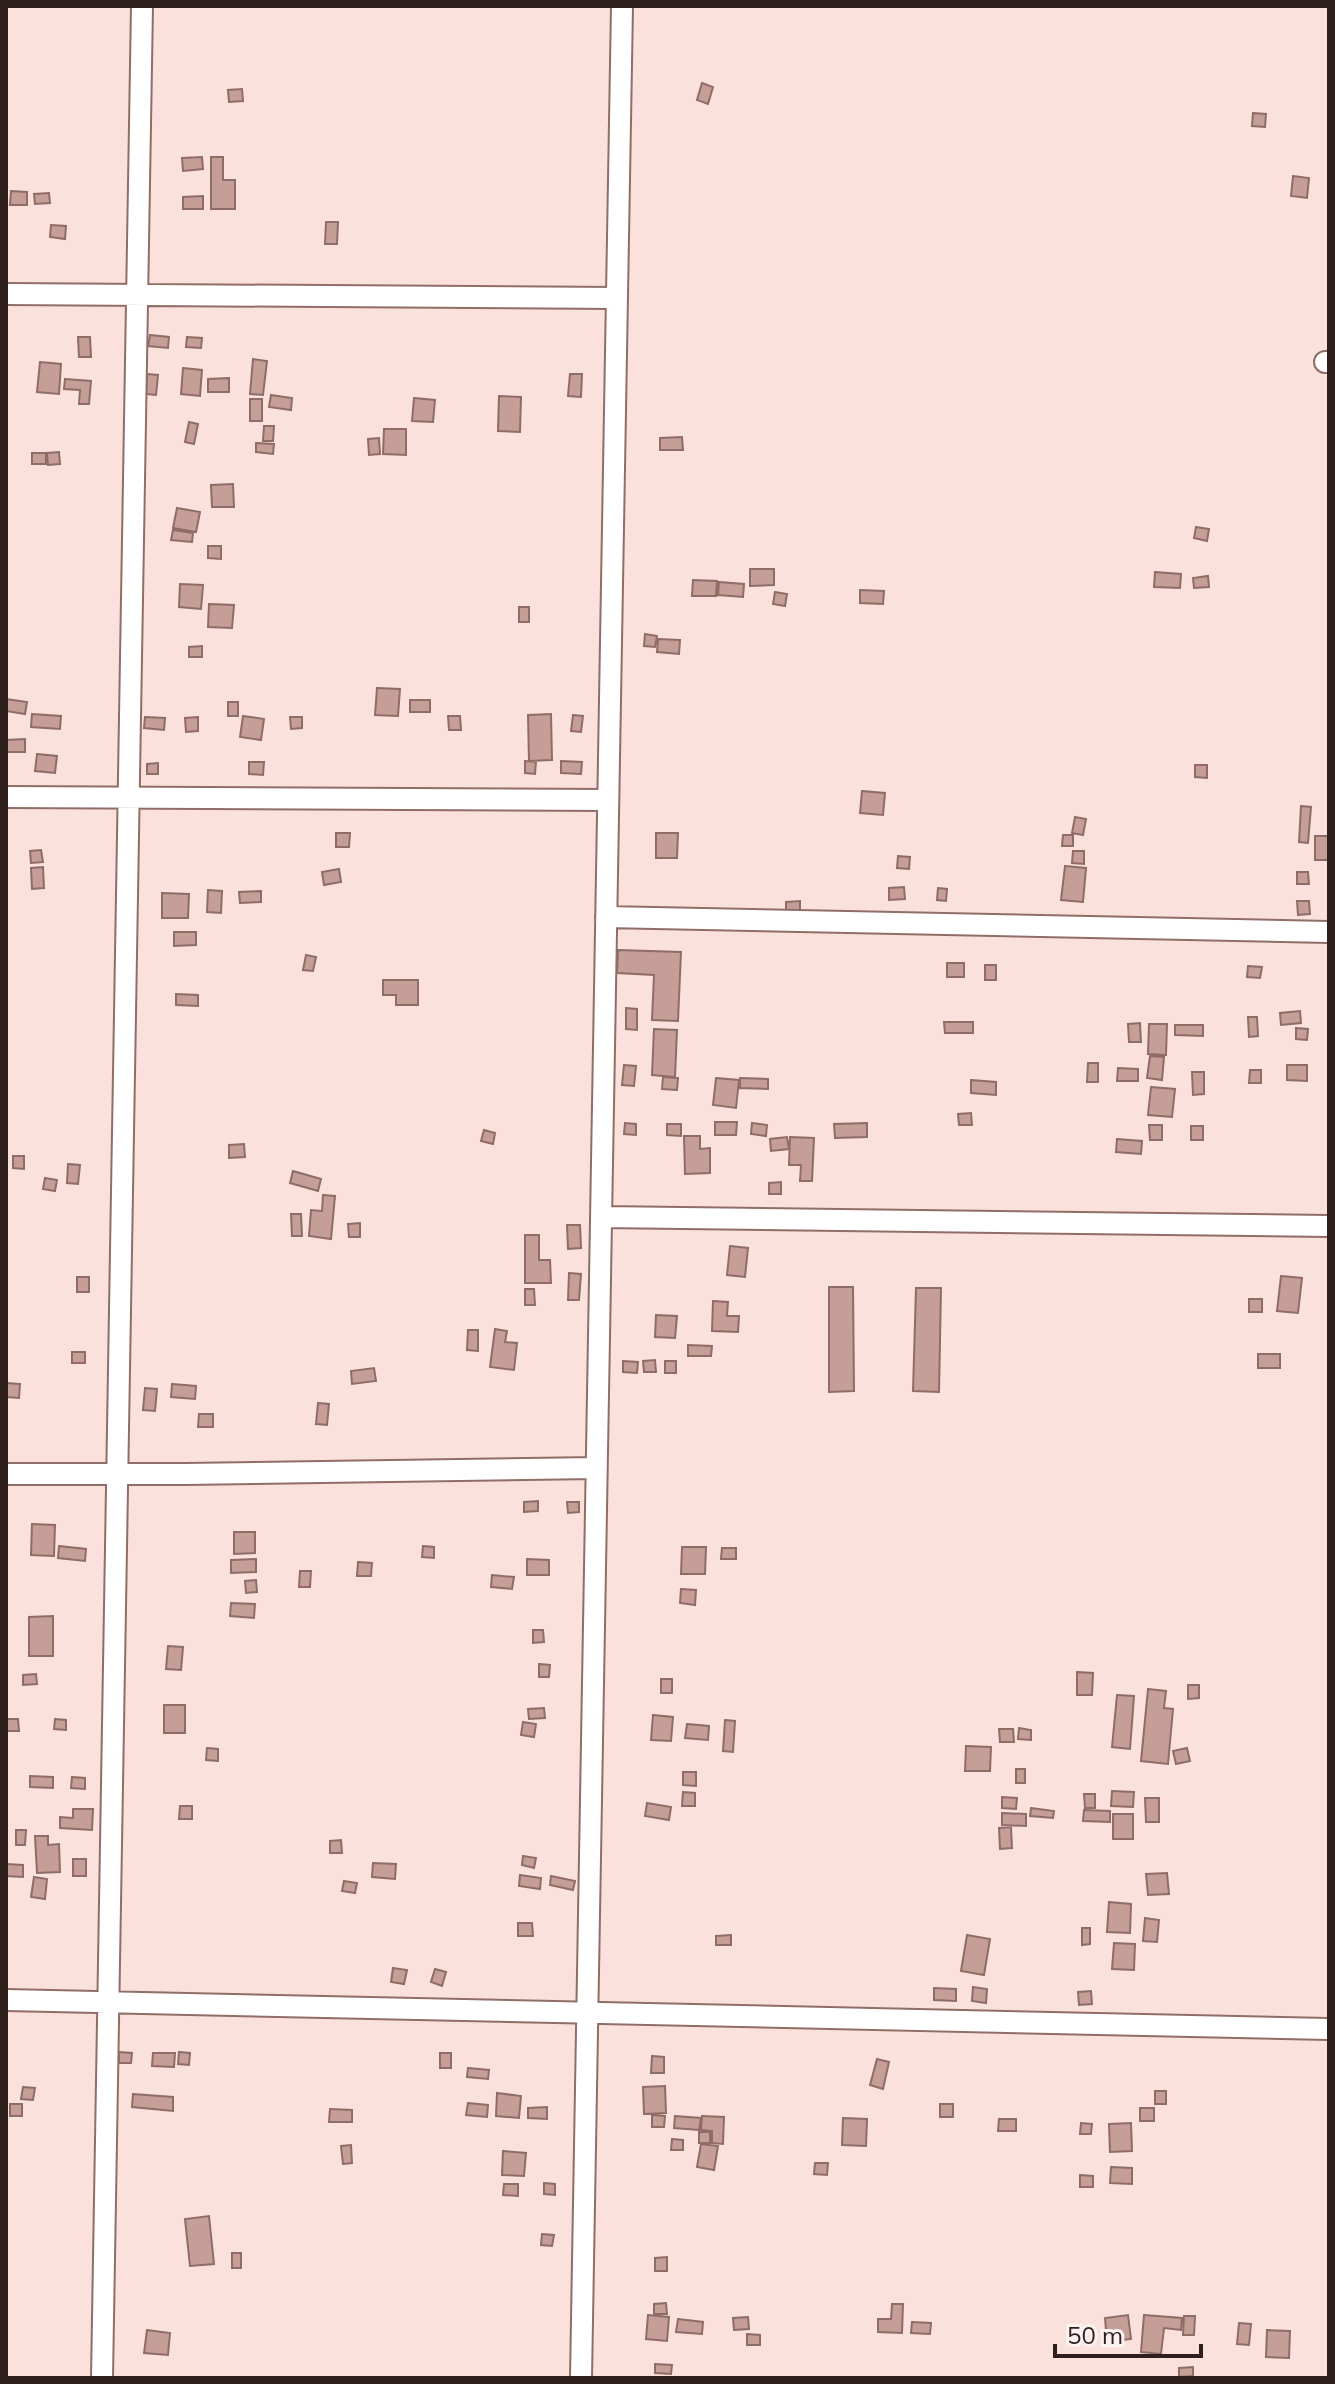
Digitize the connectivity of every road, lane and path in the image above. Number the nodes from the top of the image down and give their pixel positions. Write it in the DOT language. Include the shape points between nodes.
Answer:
graph roads {
  1 [pos="142,6"];
  2 [pos="622,6"];
  3 [pos="6,294"];
  4 [pos="137,294"];
  5 [pos="617,298"];
  6 [pos="6,797"];
  7 [pos="129,798"];
  8 [pos="608,800"];
  9 [pos="606,917"];
  10 [pos="1329,932"];
  11 [pos="601,1217"];
  12 [pos="1329,1226"];
  13 [pos="596,1468"];
  14 [pos="6,1474"];
  15 [pos="117,1474"];
  16 [pos="6,2000"];
  17 [pos="109,2002"];
  18 [pos="587,2013"];
  19 [pos="1329,2029"];
  20 [pos="102,2378"];
  21 [pos="581,2378"];
  1 -- 4 [label="street"];
  2 -- 5 [label="street"];
  3 -- 4 [label="street"];
  4 -- 5 [label="street"];
  4 -- 7 [label="street"];
  5 -- 8 [label="street"];
  6 -- 7 [label="street"];
  7 -- 8 [label="street"];
  7 -- 15 [label="street"];
  8 -- 9 [label="street"];
  9 -- 10 [label="street"];
  9 -- 11 [label="street"];
  11 -- 12 [label="street"];
  11 -- 13 [label="street"];
  13 -- 15 [label="street"];
  13 -- 18 [label="street"];
  14 -- 15 [label="street"];
  15 -- 17 [label="street"];
  16 -- 17 [label="street"];
  17 -- 18 [label="street"];
  17 -- 20 [label="street"];
  18 -- 19 [label="street"];
  18 -- 21 [label="street"];
}
